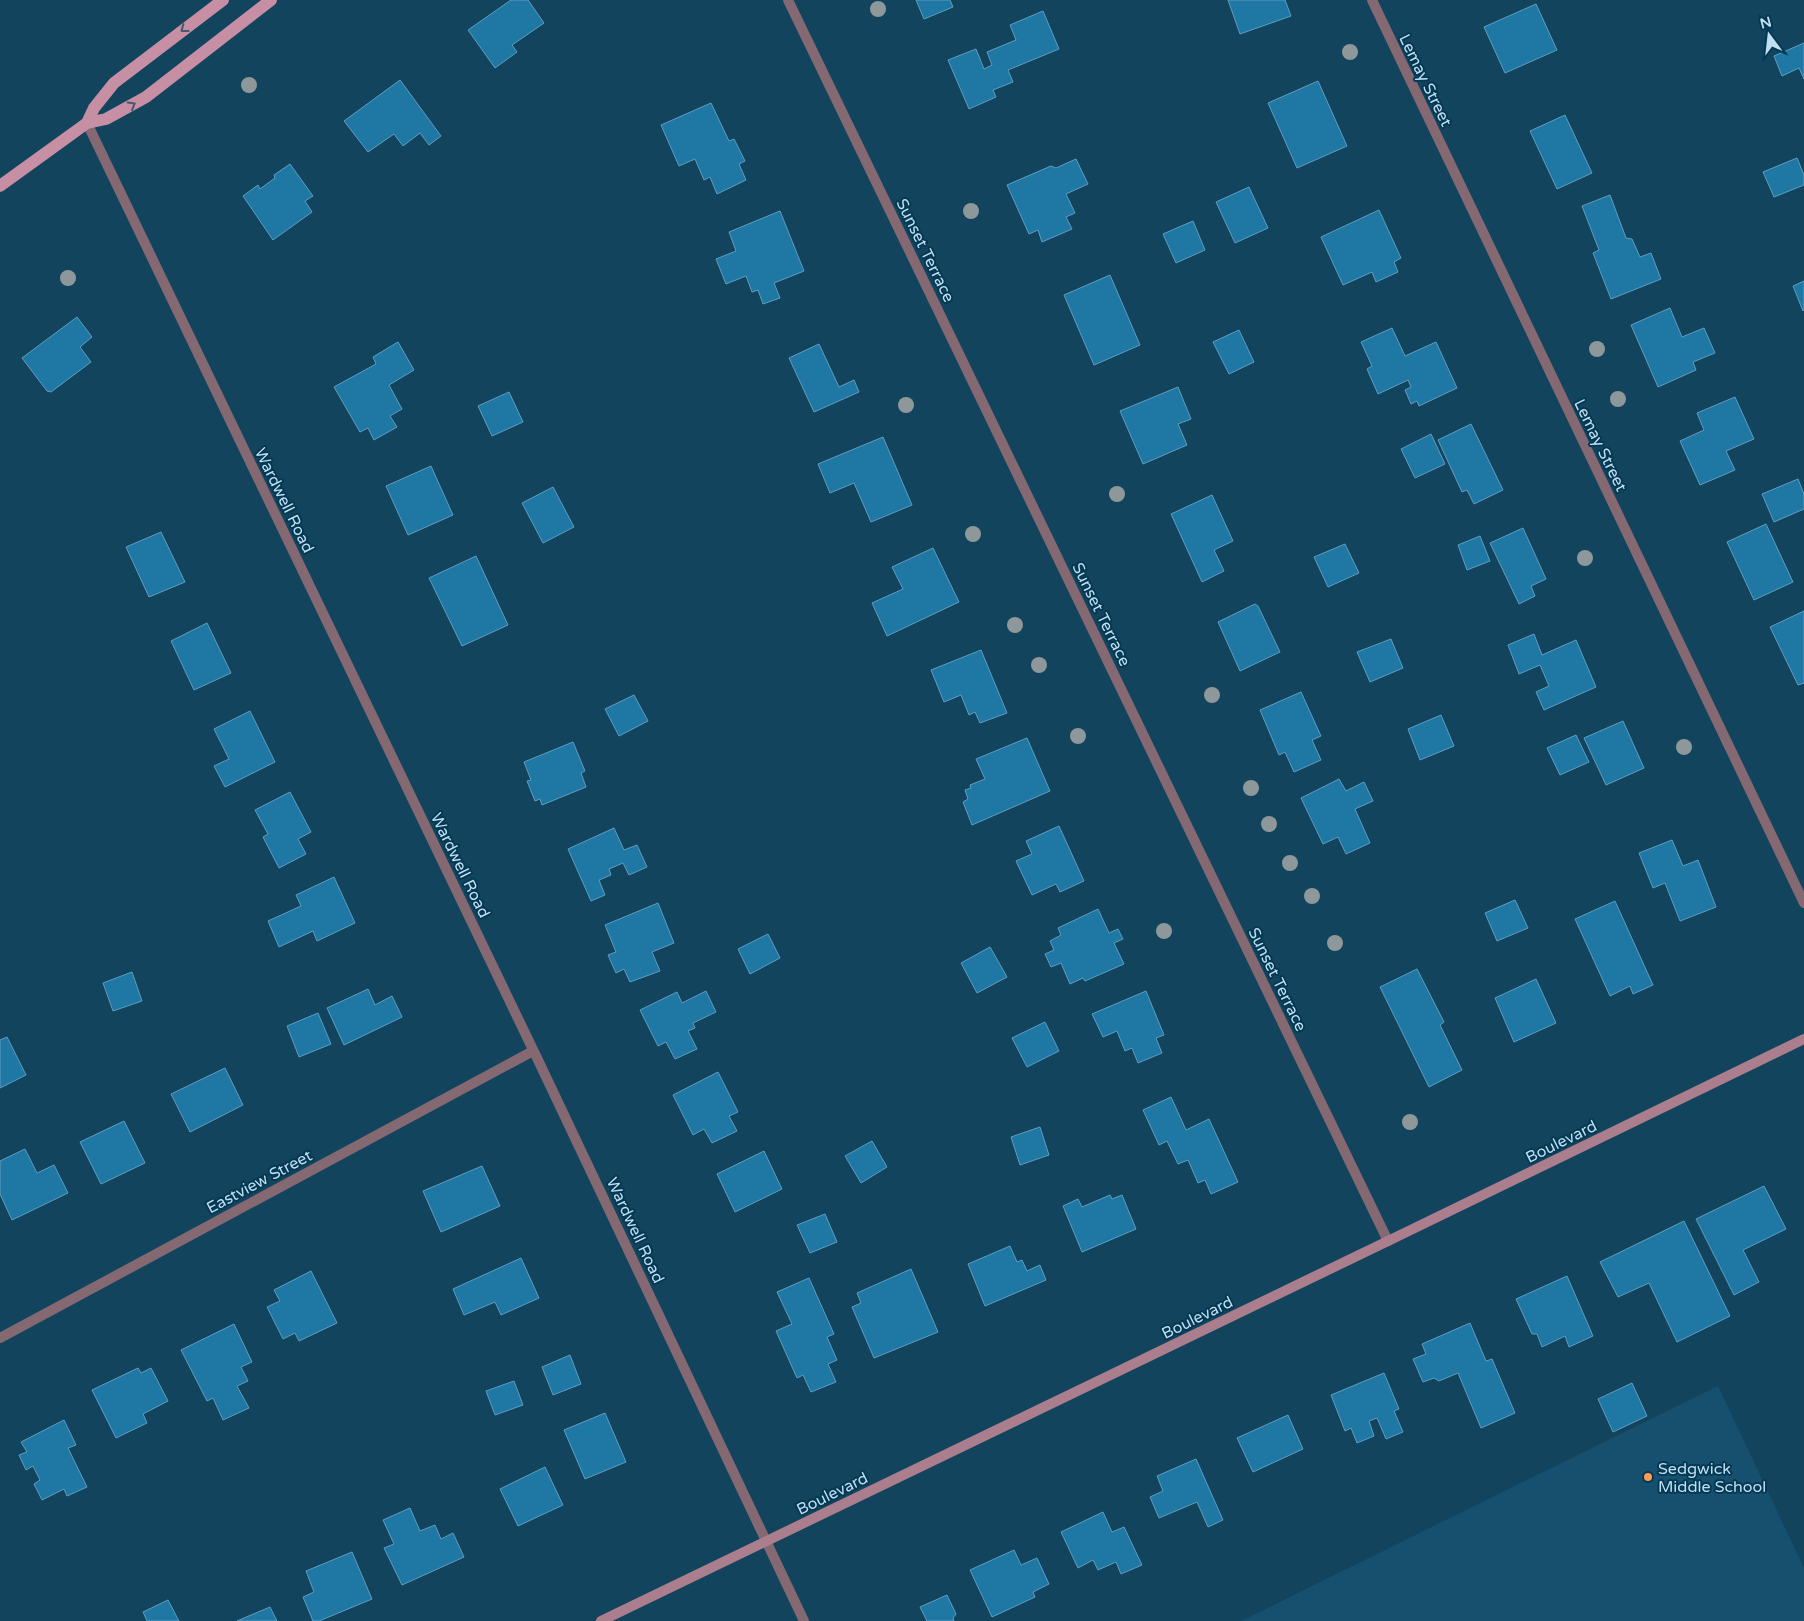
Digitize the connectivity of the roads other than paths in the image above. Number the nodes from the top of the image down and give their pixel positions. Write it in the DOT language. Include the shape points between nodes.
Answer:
graph roads {
  1 [pos="223,0"];
  2 [pos="271,0"];
  3 [pos="788,0"];
  4 [pos="1372,0"];
  5 [pos="87,124"];
  6 [pos="0,186"];
  7 [pos="1804,902"];
  8 [pos="1804,1039"];
  9 [pos="533,1050"];
  10 [pos="1388,1242"];
  11 [pos="0,1338"];
  12 [pos="766,1541"];
  13 [pos="601,1621"];
  14 [pos="804,1621"];
  1 -- 5 [label="main road, one-way" via="114,83 94,108"];
  5 -- 2 [label="main road, one-way" via="106,119 146,97"];
  3 -- 10 [label="street, Sunset Terrace"];
  4 -- 7 [label="street, Lemay Street"];
  5 -- 6 [label="main road"];
  5 -- 9 [label="street, Wardwell Road"];
  8 -- 10 [label="main road, Boulevard"];
  9 -- 11 [label="street, Eastview Street"];
  9 -- 12 [label="street, Wardwell Road"];
  10 -- 12 [label="main road, Boulevard"];
  12 -- 13 [label="main road, Boulevard"];
  12 -- 14 [label="street, Wardwell Road"];
}
